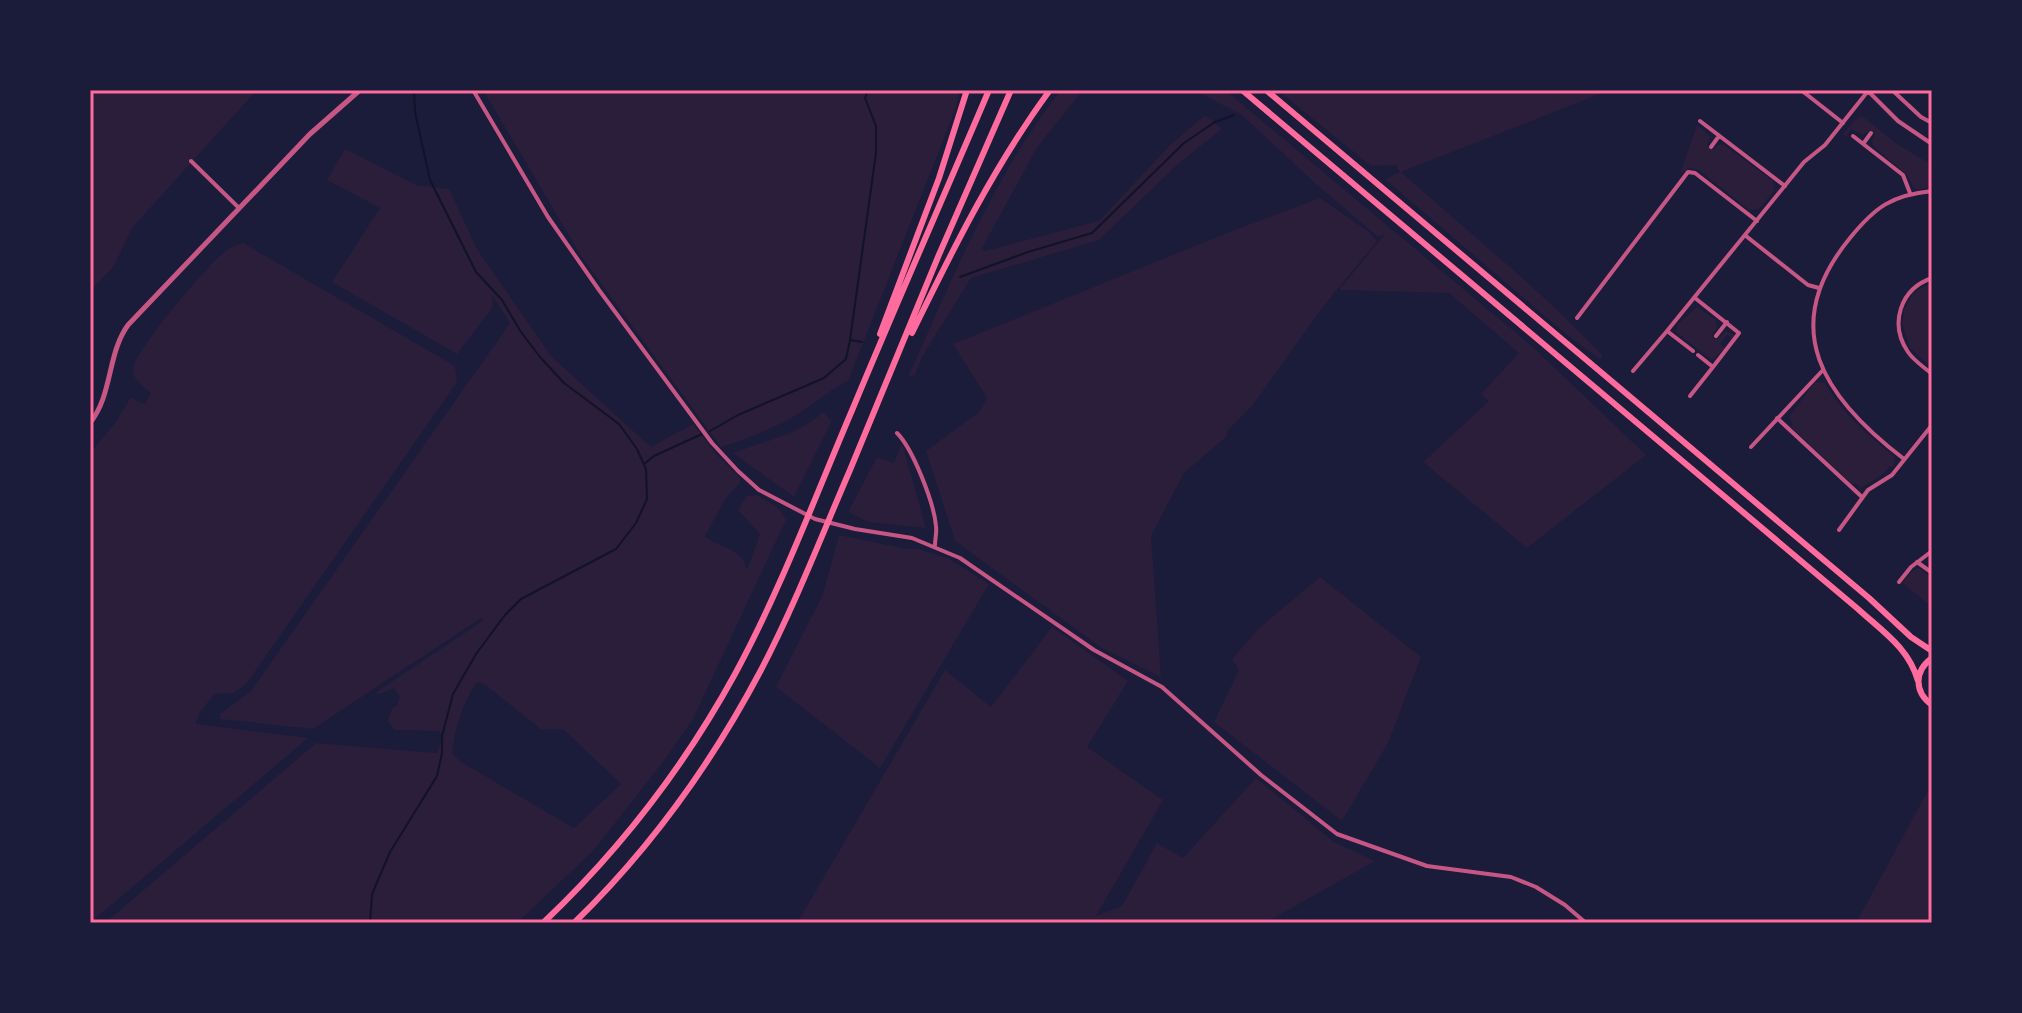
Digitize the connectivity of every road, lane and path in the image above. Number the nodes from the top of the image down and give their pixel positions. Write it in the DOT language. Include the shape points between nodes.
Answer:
graph roads {
  1 [pos="360,90"];
  2 [pos="473,90"];
  3 [pos="967,90"];
  4 [pos="989,90"];
  5 [pos="1011,90"];
  6 [pos="1050,90"];
  7 [pos="1242,90"];
  8 [pos="1266,90"];
  9 [pos="1801,90"];
  10 [pos="1892,90"];
  11 [pos="1700,121"];
  12 [pos="1843,123"];
  13 [pos="1932,123"];
  14 [pos="1871,133"];
  15 [pos="1719,136"];
  16 [pos="1853,136"];
  17 [pos="1863,144"];
  18 [pos="1932,144"];
  19 [pos="1711,147"];
  20 [pos="191,161"];
  21 [pos="1785,186"];
  22 [pos="1932,191"];
  23 [pos="1910,193"];
  24 [pos="238,207"];
  25 [pos="1757,221"];
  26 [pos="1746,236"];
  27 [pos="1932,278"];
  28 [pos="1819,288"];
  29 [pos="1695,298"];
  30 [pos="1577,318"];
  31 [pos="1727,322"];
  32 [pos="1667,331"];
  33 [pos="1716,336"];
  34 [pos="871,364"];
  35 [pos="1713,367"];
  36 [pos="1823,370"];
  37 [pos="1633,371"];
  38 [pos="1932,374"];
  39 [pos="890,377"];
  40 [pos="1690,396"];
  41 [pos="1777,418"];
  42 [pos="90,423"];
  43 [pos="1932,425"];
  44 [pos="897,433"];
  45 [pos="1751,447"];
  46 [pos="1904,459"];
  47 [pos="1862,497"];
  48 [pos="1839,530"];
  49 [pos="935,545"];
  50 [pos="1932,551"];
  51 [pos="1917,562"];
  52 [pos="1931,572"];
  53 [pos="1899,582"];
  54 [pos="1932,651"];
  55 [pos="1932,658"];
  56 [pos="1918,681"];
  57 [pos="1932,705"];
  58 [pos="543,923"];
  59 [pos="574,923"];
  60 [pos="1586,923"];
  1 -- 24 [label="street"];
  2 -- 49 [label="street" via="548,217 726,459 779,502 815,519"];
  3 -- 34 [label="highway"];
  4 -- 34 [label="highway"];
  5 -- 39 [label="highway"];
  6 -- 39 [label="highway" via="960,234"];
  7 -- 56 [label="highway" via="1858,609 1912,662"];
  8 -- 54 [label="highway"];
  9 -- 12 [label="street"];
  10 -- 13 [label="street"];
  11 -- 15 [label="street"];
  12 -- 18 [label="street" via="1868,91"];
  12 -- 21 [label="street"];
  14 -- 17 [label="street"];
  15 -- 19 [label="street"];
  15 -- 21 [label="street"];
  16 -- 17 [label="street"];
  17 -- 23 [label="street" via="1903,175"];
  20 -- 24 [label="street"];
  21 -- 25 [label="street"];
  22 -- 23 [label="street"];
  23 -- 28 [label="street" via="1886,203 1862,223 1830,264"];
  24 -- 42 [label="street" via="120,335 101,404"];
  25 -- 26 [label="street"];
  25 -- 30 [label="street" via="1688,172"];
  26 -- 28 [label="street"];
  26 -- 29 [label="street"];
  27 -- 38 [label="street" via="1907,295 1897,321 1908,353"];
  28 -- 36 [label="street" via="1814,329"];
  29 -- 31 [label="street"];
  29 -- 32 [label="street"];
  31 -- 33 [label="street"];
  31 -- 35 [label="street" via="1739,336"];
  32 -- 35 [label="street"];
  32 -- 37 [label="street"];
  34 -- 58 [label="highway" via="757,629 711,715 629,831"];
  35 -- 40 [label="street"];
  36 -- 41 [label="street"];
  36 -- 46 [label="street" via="1852,415"];
  39 -- 59 [label="highway" via="777,638 742,705 672,811"];
  41 -- 45 [label="street"];
  41 -- 47 [label="street"];
  43 -- 46 [label="street"];
  44 -- 49 [label="street" via="913,455 923,484 936,526"];
  46 -- 47 [label="street"];
  47 -- 48 [label="street"];
  49 -- 60 [label="street" via="985,573 1094,650 1162,687 1337,834 1427,866 1511,877 1536,887"];
  50 -- 51 [label="street"];
  51 -- 52 [label="street"];
  51 -- 53 [label="street"];
  55 -- 56 [label="highway"];
  56 -- 57 [label="highway" via="1922,696"];
}
